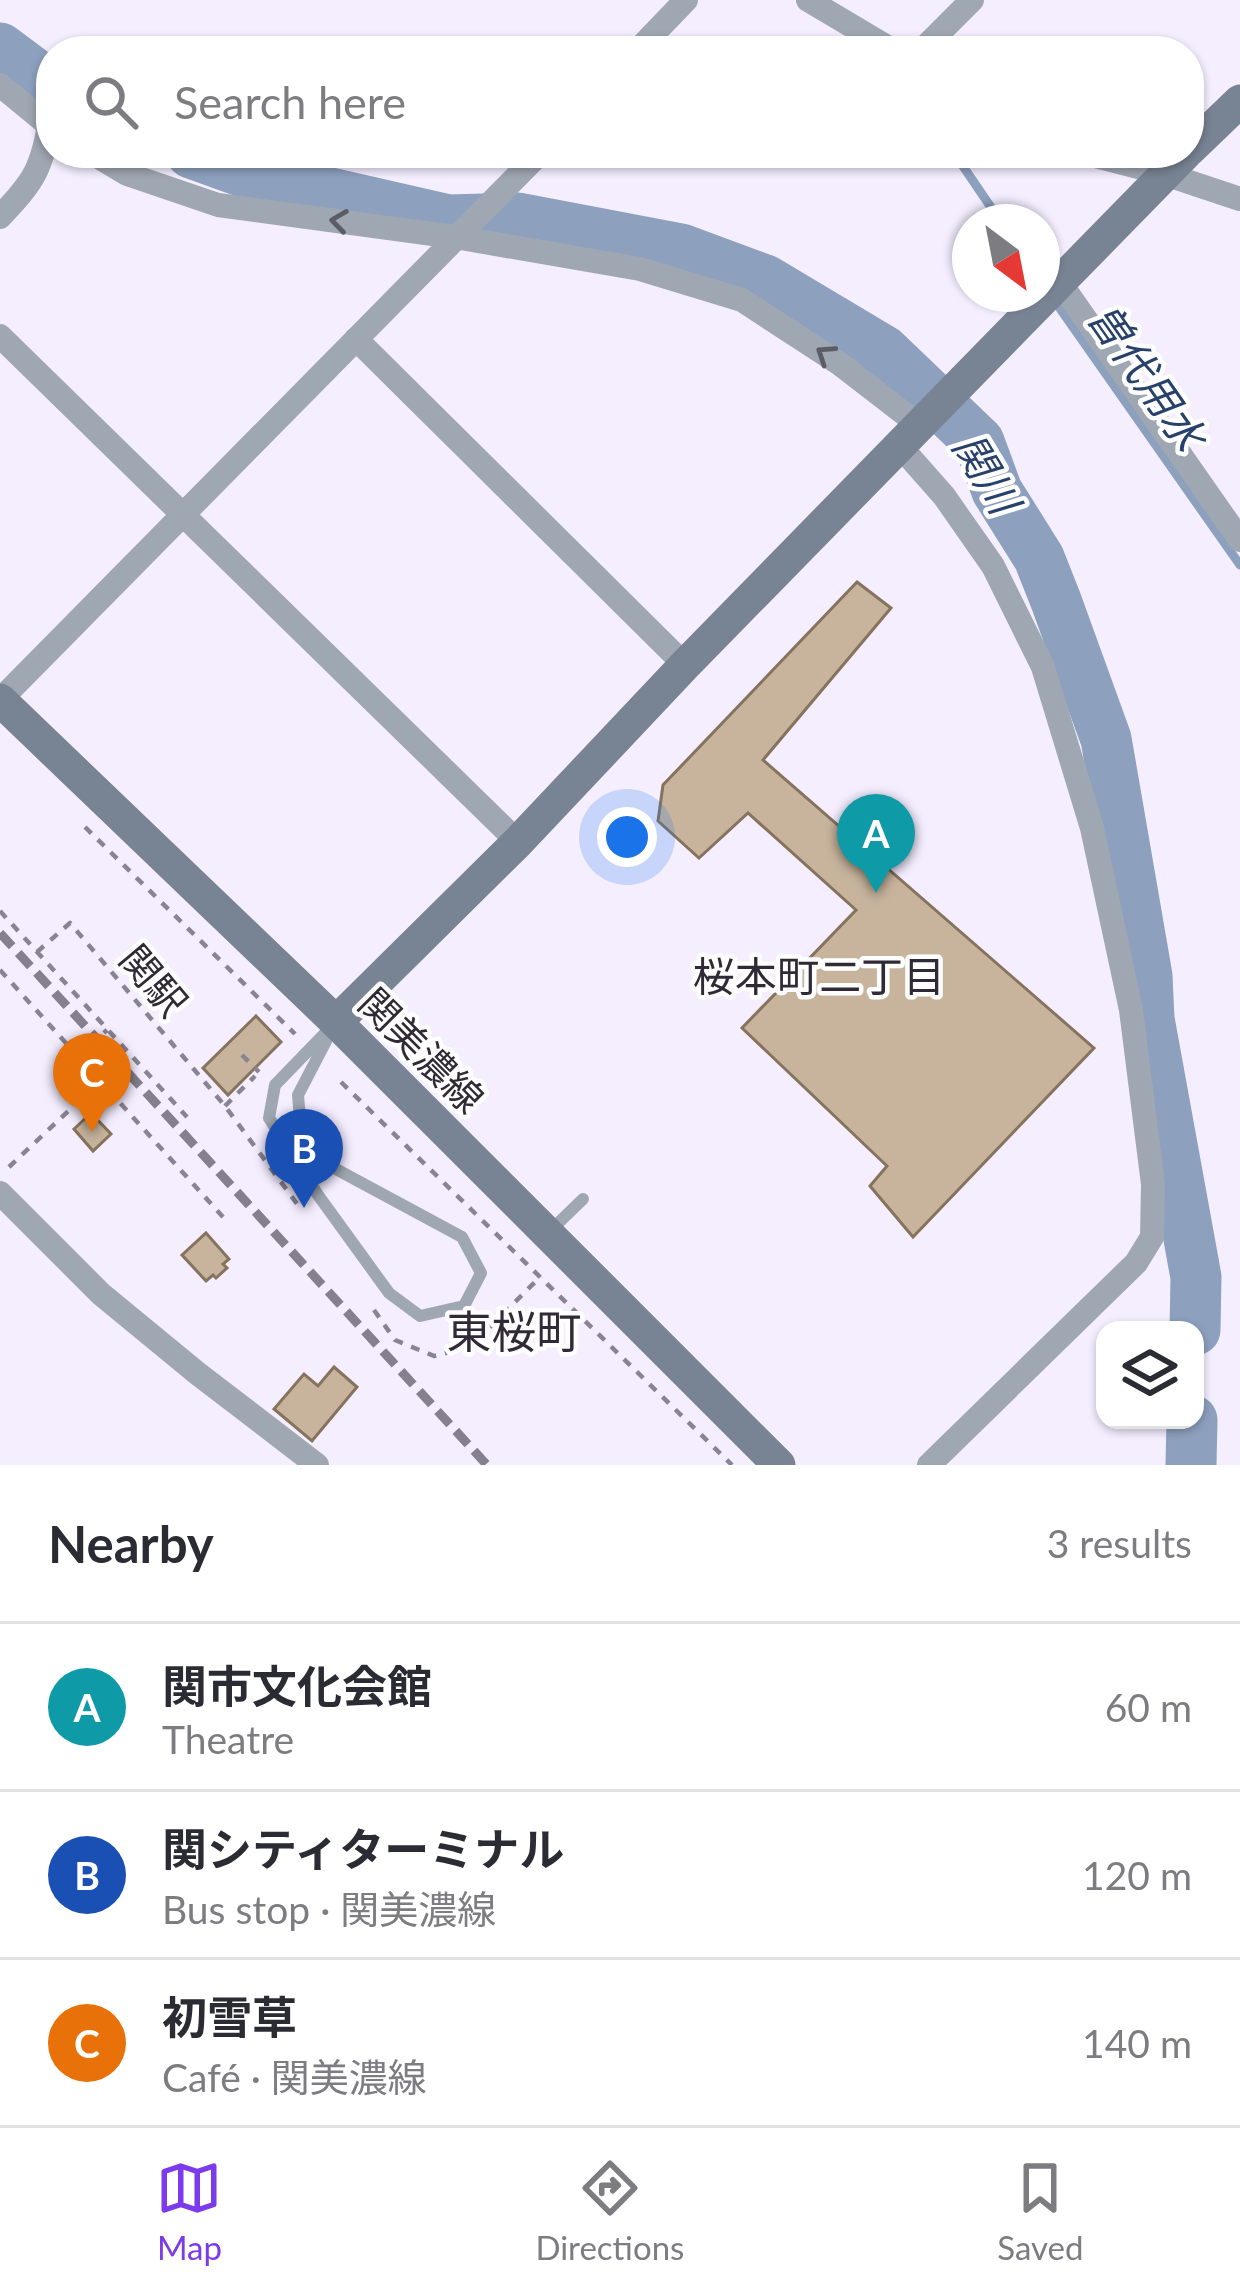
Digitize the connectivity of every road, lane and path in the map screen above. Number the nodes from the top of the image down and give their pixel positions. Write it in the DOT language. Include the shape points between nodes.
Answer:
graph roads {
  1 [pos="686,0"];
  2 [pos="808,0"];
  3 [pos="972,0"];
  4 [pos="651,36"];
  5 [pos="869,36"];
  6 [pos="936,36"];
  7 [pos="0,86"];
  8 [pos="1240,101"];
  9 [pos="36,116"];
  10 [pos="1204,136"];
  11 [pos="38,168"];
  12 [pos="116,168"];
  13 [pos="526,168"];
  14 [pos="1171,168"];
  15 [pos="1193,168"];
  16 [pos="1240,200"];
  17 [pos="0,217"];
  18 [pos="456,236"];
  19 [pos="1060,280"];
  20 [pos="1060,282"];
  21 [pos="1029,312"];
  22 [pos="0,336"];
  23 [pos="356,339"];
  24 [pos="909,435"];
  25 [pos="181,514"];
  26 [pos="1240,540"];
  27 [pos="685,665"];
  28 [pos="0,700"];
  29 [pos="82,825"];
  30 [pos="518,842"];
  31 [pos="0,911"];
  32 [pos="37,952"];
  33 [pos="0,970"];
  34 [pos="335,1022"];
  35 [pos="107,1030"];
  36 [pos="296,1035"];
  37 [pos="242,1055"];
  38 [pos="77,1057"];
  39 [pos="212,1068"];
  40 [pos="202,1079"];
  41 [pos="99,1082"];
  42 [pos="341,1082"];
  43 [pos="187,1117"];
  44 [pos="0,1175"];
  45 [pos="0,1193"];
  46 [pos="583,1198"];
  47 [pos="223,1217"];
  48 [pos="548,1234"];
  49 [pos="317,1465"];
  50 [pos="732,1465"];
  51 [pos="779,1465"];
  52 [pos="929,1465"];
  1 -- 4 [label="street"];
  2 -- 5 [label="street"];
  3 -- 6 [label="street"];
  7 -- 9 [label="street"];
  8 -- 10 [label="street"];
  11 -- 17 [label="street"];
  18 -- 12 [label="street, one-way" via="218,205"];
  13 -- 18 [label="street"];
  14 -- 19 [label="street"];
  15 -- 16 [label="street"];
  18 -- 23 [label="street"];
  24 -- 18 [label="street, one-way" via="840,364 742,300 640,269"];
  20 -- 26 [label="street"];
  21 -- 24 [label="street"];
  22 -- 25 [label="street"];
  23 -- 25 [label="street"];
  23 -- 27 [label="street"];
  24 -- 27 [label="street"];
  24 -- 52 [label="street" via="993,566 1043,667 1092,828 1131,1010 1153,1184 1152,1237 1136,1263"];
  25 -- 28 [label="street"];
  25 -- 30 [label="street"];
  27 -- 30 [label="street"];
  28 -- 34 [label="street, 関美濃線"];
  29 -- 36 [label="path"];
  30 -- 34 [label="street"];
  31 -- 32 [label="path"];
  32 -- 35 [label="path"];
  32 -- 40 [label="path, 関駅" via="70,923"];
  33 -- 38 [label="path"];
  34 -- 34 [label="lane" via="298,1095 301,1132 321,1161 462,1237 481,1274 464,1306 420,1316 389,1292 269,1118 274,1085"];
  34 -- 48 [label="street, 関美濃線"];
  35 -- 38 [label="path, 関駅"];
  35 -- 43 [label="path"];
  37 -- 40 [label="path, 関駅" via="259,1072 225,1106"];
  38 -- 41 [label="path"];
  39 -- 40 [label="path"];
  41 -- 44 [label="path"];
  41 -- 47 [label="path"];
  42 -- 50 [label="path"];
  45 -- 49 [label="street" via="100,1294"];
  46 -- 48 [label="lane"];
  48 -- 51 [label="street, 関美濃線"];
}
